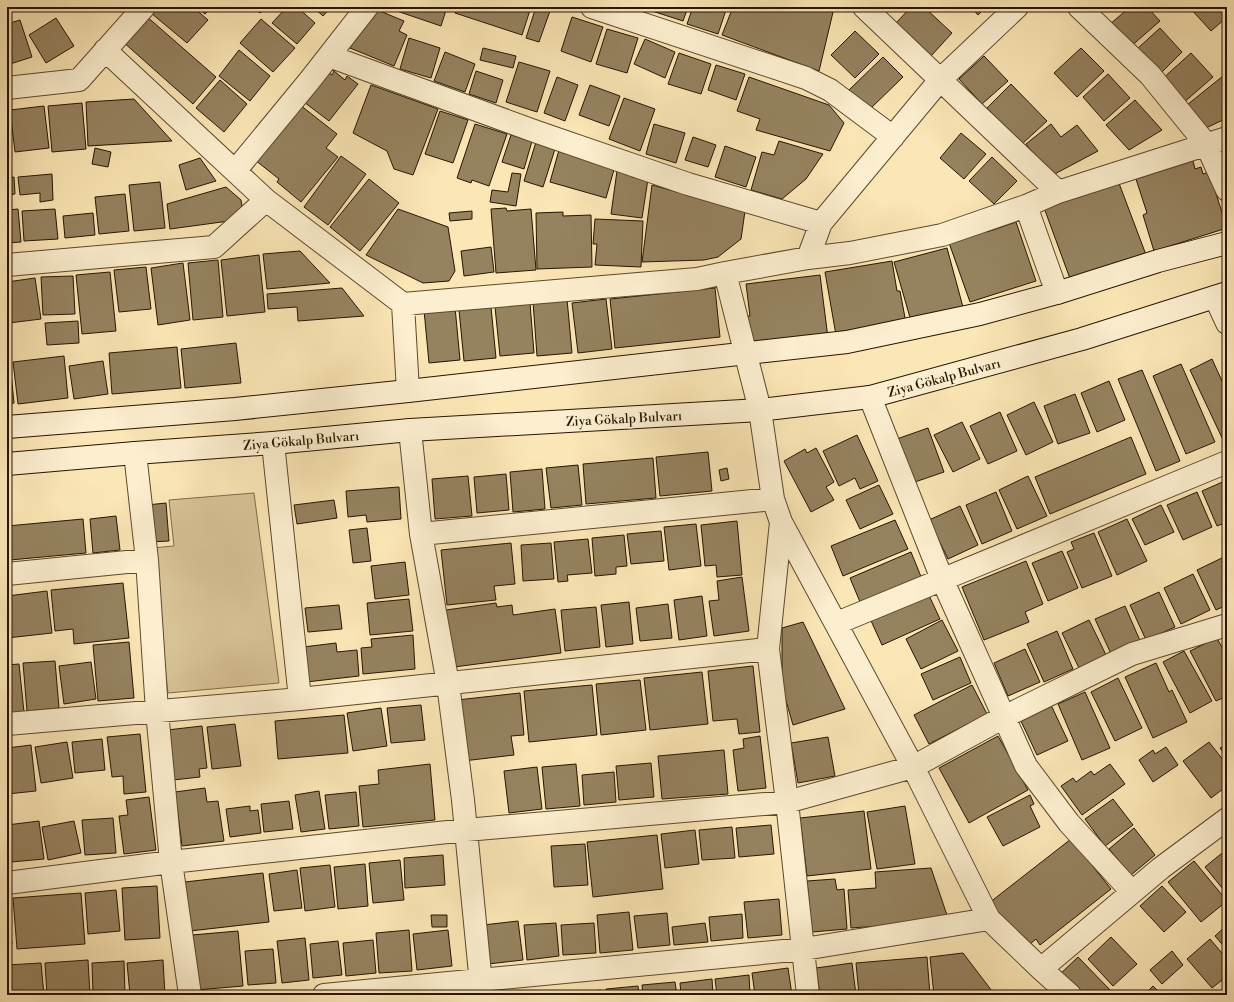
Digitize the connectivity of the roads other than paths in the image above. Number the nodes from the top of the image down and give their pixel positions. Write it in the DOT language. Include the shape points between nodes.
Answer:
graph roads {
  1 [pos="367,7"];
  2 [pos="592,7"];
  3 [pos="864,7"];
  4 [pos="1017,7"];
  5 [pos="1079,7"];
  6 [pos="142,8"];
  7 [pos="105,50"];
  8 [pos="329,56"];
  9 [pos="940,80"];
  10 [pos="7,88"];
  11 [pos="892,137"];
  12 [pos="1227,138"];
  13 [pos="1206,144"];
  14 [pos="235,171"];
  15 [pos="1227,190"];
  16 [pos="1058,192"];
  17 [pos="266,200"];
  18 [pos="1026,206"];
  19 [pos="821,223"];
  20 [pos="1227,243"];
  21 [pos="808,258"];
  22 [pos="7,265"];
  23 [pos="725,273"];
  24 [pos="1056,292"];
  25 [pos="1221,295"];
  26 [pos="403,304"];
  27 [pos="1227,323"];
  28 [pos="746,353"];
  29 [pos="408,391"];
  30 [pos="870,397"];
  31 [pos="760,410"];
  32 [pos="7,427"];
  33 [pos="410,430"];
  34 [pos="273,443"];
  35 [pos="135,453"];
  36 [pos="1227,462"];
  37 [pos="7,464"];
  38 [pos="773,499"];
  39 [pos="781,522"];
  40 [pos="421,534"];
  41 [pos="147,560"];
  42 [pos="7,574"];
  43 [pos="942,579"];
  44 [pos="837,623"];
  45 [pos="1227,625"];
  46 [pos="768,649"];
  47 [pos="448,684"];
  48 [pos="300,699"];
  49 [pos="157,710"];
  50 [pos="1004,717"];
  51 [pos="7,724"];
  52 [pos="913,766"];
  53 [pos="787,802"];
  54 [pos="1227,819"];
  55 [pos="466,830"];
  56 [pos="171,862"];
  57 [pos="7,883"];
  58 [pos="1132,892"];
  59 [pos="989,919"];
  60 [pos="804,948"];
  61 [pos="1041,969"];
  62 [pos="481,988"];
  63 [pos="190,995"];
  64 [pos="324,995"];
  65 [pos="808,995"];
  66 [pos="1070,995"];
  1 -- 8 [label="street"];
  2 -- 11 [label="street" via="806,78 830,90"];
  3 -- 9 [label="street"];
  4 -- 9 [label="street"];
  5 -- 13 [label="street" via="1150,75"];
  6 -- 7 [label="street"];
  7 -- 10 [label="street" via="78,80"];
  7 -- 14 [label="street"];
  8 -- 14 [label="street"];
  8 -- 19 [label="street" via="688,184"];
  9 -- 11 [label="street"];
  9 -- 16 [label="street"];
  11 -- 19 [label="street"];
  12 -- 13 [label="street"];
  13 -- 15 [label="street"];
  13 -- 16 [label="street"];
  14 -- 17 [label="street"];
  16 -- 18 [label="street"];
  17 -- 22 [label="street" via="214,247"];
  17 -- 26 [label="street"];
  18 -- 21 [label="street" via="942,235 850,253"];
  18 -- 24 [label="street"];
  19 -- 21 [label="street"];
  20 -- 24 [label="street"];
  21 -- 23 [label="street"];
  23 -- 26 [label="street" via="697,279"];
  23 -- 28 [label="street"];
  24 -- 28 [label="street" via="980,314 847,342"];
  25 -- 27 [label="street"];
  25 -- 30 [label="street, Ziya Gökalp Bulvarı" via="1082,340"];
  26 -- 29 [label="street"];
  28 -- 29 [label="street"];
  28 -- 31 [label="street"];
  29 -- 32 [label="street" via="235,409"];
  30 -- 31 [label="street, Ziya Gökalp Bulvarı"];
  30 -- 43 [label="street"];
  31 -- 33 [label="street, Ziya Gökalp Bulvarı"];
  31 -- 38 [label="street"];
  33 -- 34 [label="street, Ziya Gökalp Bulvarı"];
  33 -- 40 [label="street"];
  34 -- 35 [label="street, Ziya Gökalp Bulvarı"];
  34 -- 48 [label="street"];
  35 -- 37 [label="street, Ziya Gökalp Bulvarı"];
  35 -- 41 [label="street"];
  36 -- 43 [label="street"];
  38 -- 39 [label="street"];
  38 -- 40 [label="street"];
  39 -- 44 [label="street"];
  39 -- 46 [label="street"];
  40 -- 47 [label="street"];
  41 -- 42 [label="street"];
  41 -- 49 [label="street"];
  43 -- 44 [label="street"];
  43 -- 50 [label="street"];
  44 -- 52 [label="street"];
  45 -- 50 [label="street" via="1132,654"];
  46 -- 47 [label="street"];
  46 -- 53 [label="street"];
  47 -- 48 [label="street"];
  47 -- 55 [label="street"];
  48 -- 49 [label="street"];
  49 -- 51 [label="street"];
  49 -- 56 [label="street"];
  50 -- 52 [label="street"];
  50 -- 58 [label="street" via="1026,766 1069,823"];
  52 -- 53 [label="street"];
  52 -- 59 [label="street"];
  53 -- 55 [label="street"];
  53 -- 60 [label="street"];
  54 -- 58 [label="street"];
  55 -- 56 [label="street"];
  55 -- 62 [label="street"];
  56 -- 57 [label="street"];
  56 -- 63 [label="street"];
  58 -- 61 [label="street"];
  59 -- 60 [label="street"];
  59 -- 61 [label="street"];
  60 -- 62 [label="street"];
  60 -- 65 [label="street"];
  61 -- 66 [label="street"];
  62 -- 64 [label="street"];
}
